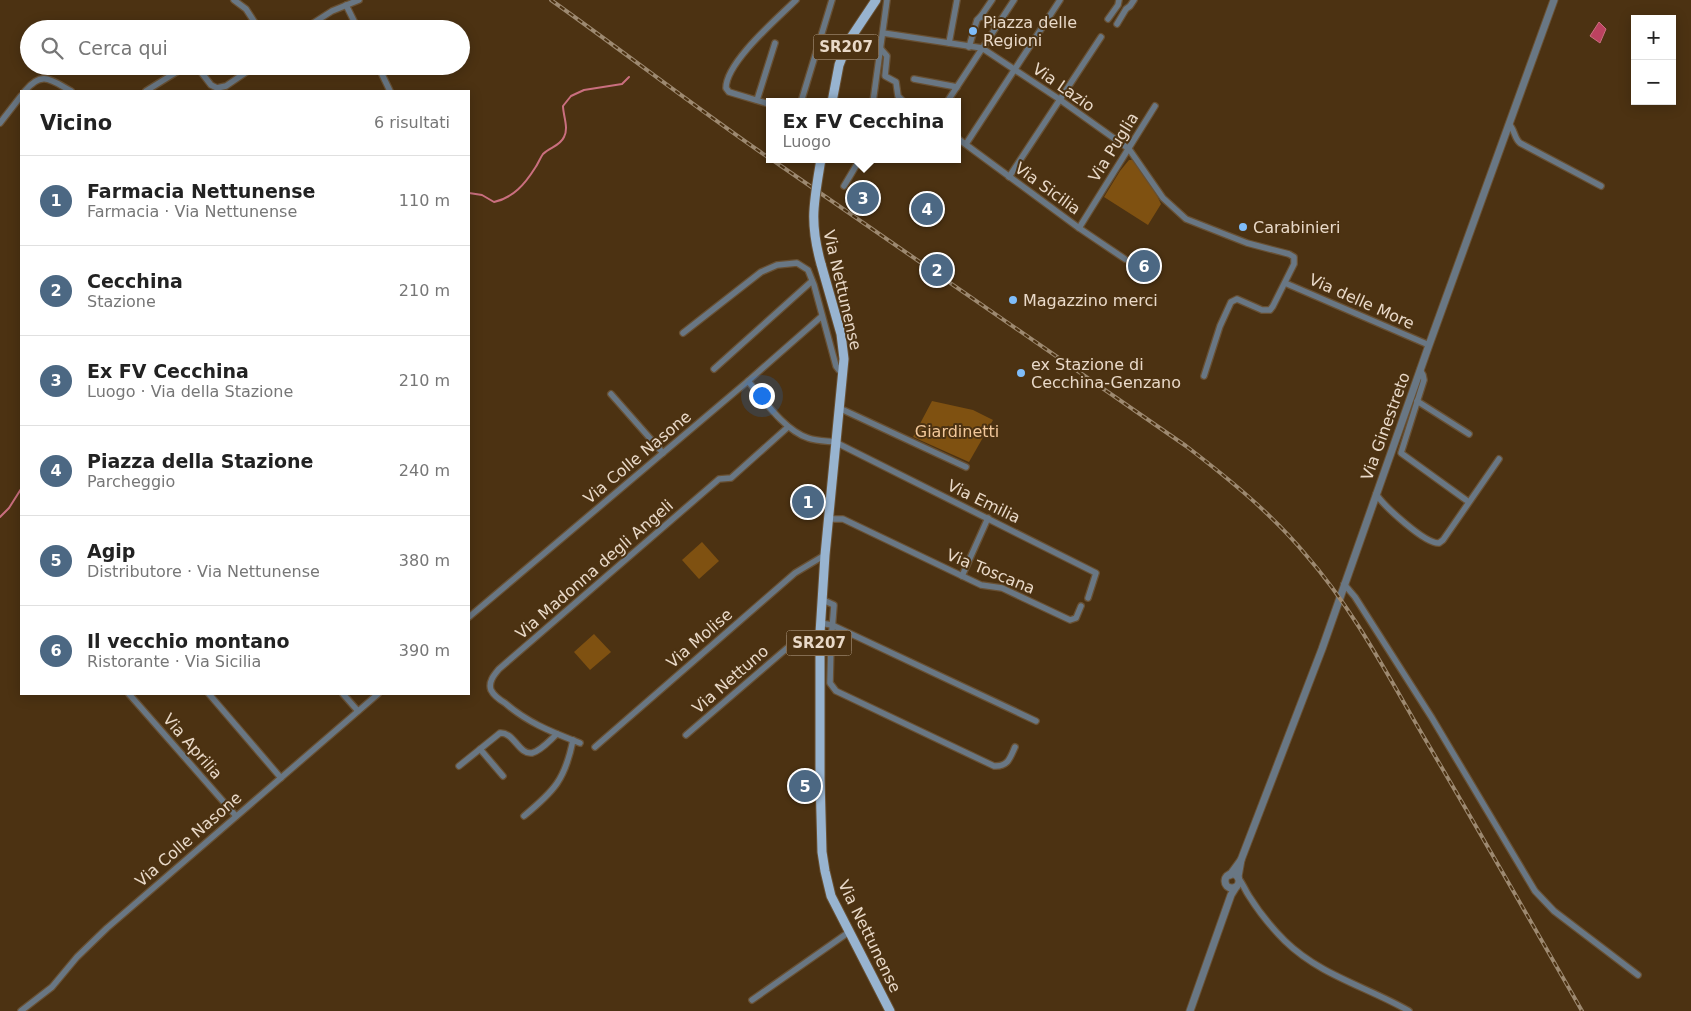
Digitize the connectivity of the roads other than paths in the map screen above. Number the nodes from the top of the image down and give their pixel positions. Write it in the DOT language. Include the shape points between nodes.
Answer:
graph roads {
  1 [pos="234,0"];
  2 [pos="359,0"];
  3 [pos="796,0"];
  4 [pos="832,0"];
  5 [pos="876,0"];
  6 [pos="887,0"];
  7 [pos="957,0"];
  8 [pos="992,0"];
  9 [pos="1014,0"];
  10 [pos="1060,0"];
  11 [pos="1119,0"];
  12 [pos="1134,0"];
  13 [pos="1554,0"];
  14 [pos="346,4"];
  15 [pos="981,16"];
  16 [pos="1108,19"];
  17 [pos="253,20"];
  18 [pos="317,20"];
  19 [pos="354,20"];
  20 [pos="1117,24"];
  21 [pos="997,26"];
  22 [pos="883,33"];
  23 [pos="1101,37"];
  24 [pos="775,43"];
  25 [pos="949,43"];
  26 [pos="969,47"];
  27 [pos="880,48"];
  28 [pos="982,48"];
  29 [pos="1015,69"];
  30 [pos="172,75"];
  31 [pos="203,75"];
  32 [pos="242,75"];
  33 [pos="382,75"];
  34 [pos="914,78"];
  35 [pos="957,87"];
  36 [pos="26,90"];
  37 [pos="69,90"];
  38 [pos="148,90"];
  39 [pos="390,90"];
  40 [pos="20,97"];
  41 [pos="802,98"];
  42 [pos="833,98"];
  43 [pos="874,98"];
  44 [pos="900,98"];
  45 [pos="950,98"];
  46 [pos="1059,99"];
  47 [pos="757,100"];
  48 [pos="766,103"];
  49 [pos="1155,106"];
  50 [pos="0,123"];
  51 [pos="1509,124"];
  52 [pos="961,141"];
  53 [pos="966,144"];
  54 [pos="1129,149"];
  55 [pos="820,163"];
  56 [pos="858,163"];
  57 [pos="1009,176"];
  58 [pos="844,186"];
  59 [pos="1601,186"];
  60 [pos="1171,207"];
  61 [pos="1079,228"];
  62 [pos="1125,259"];
  63 [pos="812,281"];
  64 [pos="1285,283"];
  65 [pos="822,316"];
  66 [pos="683,334"];
  67 [pos="1429,345"];
  68 [pos="714,369"];
  69 [pos="1420,370"];
  70 [pos="844,371"];
  71 [pos="1204,376"];
  72 [pos="748,381"];
  73 [pos="611,394"];
  74 [pos="1417,401"];
  75 [pos="839,408"];
  76 [pos="788,427"];
  77 [pos="1470,434"];
  78 [pos="835,442"];
  79 [pos="663,453"];
  80 [pos="1499,459"];
  81 [pos="966,467"];
  82 [pos="1376,494"];
  83 [pos="1466,500"];
  84 [pos="988,518"];
  85 [pos="829,519"];
  86 [pos="825,555"];
  87 [pos="962,576"];
  88 [pos="1344,584"];
  89 [pos="1088,598"];
  90 [pos="821,599"];
  91 [pos="1081,606"];
  92 [pos="470,616"];
  93 [pos="820,623"];
  94 [pos="832,625"];
  95 [pos="820,633"];
  96 [pos="831,643"];
  97 [pos="819,646"];
  98 [pos="131,695"];
  99 [pos="210,695"];
  100 [pos="344,695"];
  101 [pos="377,695"];
  102 [pos="358,711"];
  103 [pos="1036,721"];
  104 [pos="558,734"];
  105 [pos="686,735"];
  106 [pos="573,740"];
  107 [pos="580,743"];
  108 [pos="595,747"];
  109 [pos="1015,747"];
  110 [pos="480,749"];
  111 [pos="459,766"];
  112 [pos="503,776"];
  113 [pos="282,778"];
  114 [pos="236,816"];
  115 [pos="524,816"];
  116 [pos="1241,860"];
  117 [pos="1230,874"];
  118 [pos="1238,878"];
  119 [pos="1227,886"];
  120 [pos="1236,887"];
  121 [pos="1249,896"];
  122 [pos="1230,898"];
  123 [pos="849,932"];
  124 [pos="1638,975"];
  125 [pos="752,1000"];
  126 [pos="21,1011"];
  127 [pos="890,1011"];
  128 [pos="1190,1011"];
  129 [pos="1409,1011"];
  1 -- 17 [label="street"];
  2 -- 14 [label="street"];
  3 -- 47 [label="street" via="743,54 727,80 729,92"];
  4 -- 41 [label="street"];
  5 -- 42 [label="main road, SR207" via="848,42 839,65"];
  6 -- 22 [label="street"];
  7 -- 25 [label="street"];
  8 -- 15 [label="street"];
  9 -- 21 [label="street"];
  10 -- 29 [label="street"];
  11 -- 16 [label="street"];
  12 -- 20 [label="street"];
  13 -- 51 [label="street, Via Ginestreto"];
  14 -- 18 [label="street"];
  14 -- 19 [label="street"];
  15 -- 21 [label="street"];
  15 -- 26 [label="street"];
  21 -- 28 [label="street"];
  22 -- 25 [label="street, Via Lazio"];
  22 -- 27 [label="street"];
  23 -- 46 [label="street"];
  24 -- 47 [label="street"];
  25 -- 26 [label="street, Via Lazio"];
  26 -- 28 [label="street, Via Lazio"];
  27 -- 43 [label="street"];
  27 -- 44 [label="street" via="887,56 885,76 896,82"];
  28 -- 29 [label="street, Via Lazio"];
  28 -- 35 [label="street"];
  29 -- 46 [label="street, Via Lazio"];
  29 -- 53 [label="street"];
  30 -- 38 [label="street"];
  31 -- 32 [label="street" via="217,88"];
  33 -- 39 [label="street"];
  34 -- 35 [label="street"];
  35 -- 45 [label="street"];
  36 -- 37 [label="street" via="34,81 43,78"];
  40 -- 50 [label="street"];
  46 -- 54 [label="street, Via Lazio"];
  46 -- 57 [label="street"];
  47 -- 48 [label="street"];
  49 -- 54 [label="street, Via Puglia"];
  51 -- 59 [label="street" via="1520,143"];
  51 -- 67 [label="street, Via Ginestreto"];
  52 -- 53 [label="street, Via Sicilia"];
  53 -- 57 [label="street, Via Sicilia"];
  54 -- 60 [label="street, Via Lazio"];
  54 -- 61 [label="street, Via Puglia"];
  55 -- 70 [label="main road, Via Nettunense / SR207, bridge" via="812,215 814,236 841,334"];
  56 -- 58 [label="street"];
  57 -- 61 [label="street, Via Sicilia"];
  60 -- 64 [label="street, Via delle More" via="1198,225 1292,256 1294,263"];
  61 -- 62 [label="street, Via Sicilia"];
  63 -- 65 [label="street"];
  63 -- 66 [label="street" via="808,270 797,263 772,266"];
  63 -- 68 [label="street"];
  64 -- 67 [label="street, Via delle More"];
  64 -- 71 [label="street, Via delle More" via="1268,311 1238,299 1231,302"];
  65 -- 70 [label="street" via="836,366"];
  65 -- 72 [label="street, Via Colle Nasone"];
  67 -- 69 [label="street, Via Ginestreto"];
  69 -- 74 [label="street" via="1424,378"];
  69 -- 82 [label="street, Via Ginestreto"];
  70 -- 75 [label="main road, Via Nettunense / SR207"];
  72 -- 76 [label="street"];
  72 -- 79 [label="street, Via Colle Nasone"];
  73 -- 79 [label="street"];
  74 -- 77 [label="street"];
  74 -- 83 [label="street" via="1401,452"];
  75 -- 78 [label="main road, Via Nettunense / SR207"];
  75 -- 81 [label="street"];
  76 -- 78 [label="street" via="809,439"];
  76 -- 104 [label="street, Via Madonna degli Angeli" via="731,478 719,479 496,673 491,686 494,694 525,719"];
  78 -- 84 [label="street, Via Emilia"];
  78 -- 85 [label="main road, Via Nettunense / SR207"];
  79 -- 92 [label="street, Via Colle Nasone"];
  80 -- 82 [label="street" via="1439,543 1431,542 1403,521"];
  82 -- 88 [label="street, Via Ginestreto"];
  84 -- 87 [label="street"];
  84 -- 89 [label="street, Via Emilia" via="1096,573"];
  85 -- 86 [label="main road, Via Nettunense / SR207"];
  85 -- 87 [label="street, Via Toscana" via="843,519"];
  86 -- 90 [label="main road, Via Nettunense / SR207"];
  86 -- 108 [label="street, Via Molise" via="792,575"];
  87 -- 91 [label="street, Via Toscana" via="984,586 1002,588 1070,620 1076,618"];
  88 -- 116 [label="street, Via Ginestreto" via="1281,760"];
  88 -- 124 [label="street" via="1432,718 1535,891 1554,911"];
  90 -- 93 [label="main road, Via Nettunense / SR207"];
  90 -- 94 [label="street" via="834,605"];
  93 -- 94 [label="street"];
  93 -- 95 [label="main road, Via Nettunense / SR207"];
  94 -- 96 [label="street"];
  94 -- 103 [label="street"];
  95 -- 97 [label="main road, Via Nettunense / SR207"];
  95 -- 105 [label="street, Via Nettuno" via="803,637 786,649"];
  96 -- 97 [label="street"];
  96 -- 109 [label="street" via="830,683 836,692 994,766 1007,763"];
  97 -- 123 [label="main road, Via Nettunense / SR207" via="823,857 830,891"];
  98 -- 114 [label="street, Via Aprilia"];
  99 -- 113 [label="street"];
  100 -- 102 [label="street"];
  101 -- 102 [label="street, Via Colle Nasone"];
  102 -- 113 [label="street, Via Colle Nasone"];
  104 -- 106 [label="street, Via Madonna degli Angeli"];
  104 -- 110 [label="street" via="532,753 504,732"];
  106 -- 107 [label="street, Via Madonna degli Angeli"];
  106 -- 115 [label="street" via="558,783"];
  110 -- 111 [label="street"];
  110 -- 112 [label="street"];
  113 -- 114 [label="street, Via Colle Nasone"];
  114 -- 126 [label="street, Via Colle Nasone" via="107,928 77,956 50,989"];
  116 -- 117 [label="street, Via Ginestreto"];
  116 -- 118 [label="street, Via Ginestreto"];
  117 -- 118 [label="street"];
  117 -- 119 [label="street" via="1225,879"];
  118 -- 120 [label="street"];
  118 -- 121 [label="street"];
  119 -- 120 [label="street"];
  119 -- 122 [label="street"];
  120 -- 121 [label="street"];
  120 -- 122 [label="street"];
  121 -- 129 [label="street" via="1278,933 1309,961"];
  122 -- 128 [label="street"];
  123 -- 125 [label="street"];
  123 -- 127 [label="main road, Via Nettunense / SR207"];
}
